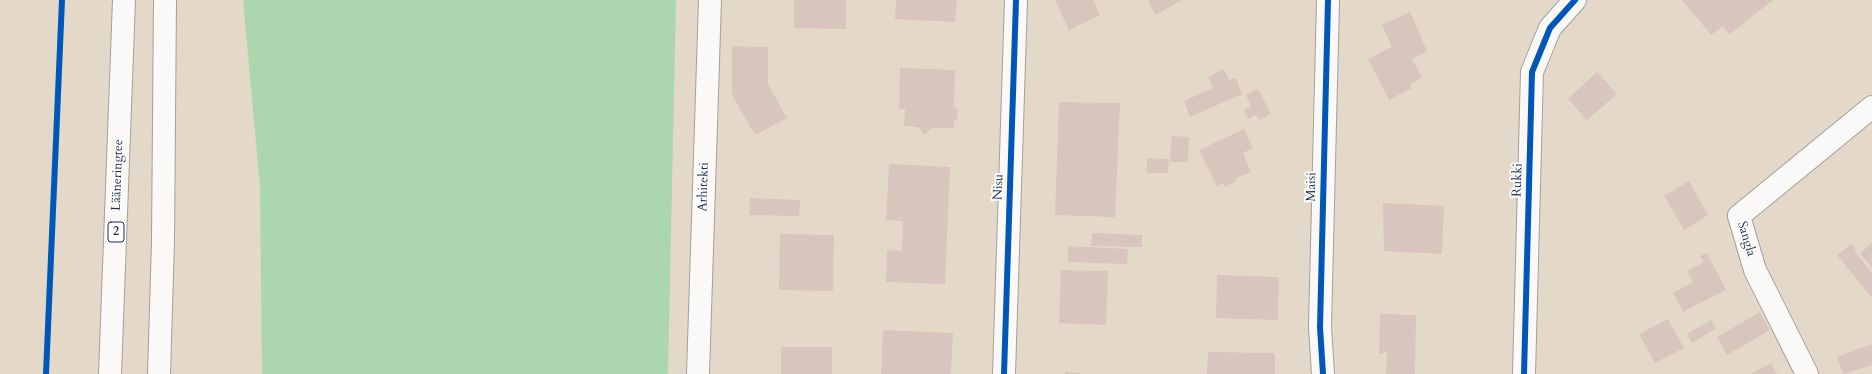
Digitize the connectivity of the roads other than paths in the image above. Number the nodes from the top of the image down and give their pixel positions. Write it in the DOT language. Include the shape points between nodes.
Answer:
graph roads {
  1 [pos="124,0"];
  2 [pos="165,0"];
  3 [pos="710,0"];
  4 [pos="1016,0"];
  5 [pos="1328,0"];
  6 [pos="1575,0"];
  7 [pos="1872,107"];
  8 [pos="110,374"];
  9 [pos="159,374"];
  10 [pos="698,374"];
  11 [pos="1004,374"];
  12 [pos="1323,374"];
  13 [pos="1524,374"];
  14 [pos="1808,374"];
  1 -- 8 [label="main road, Lääneringtee / 2"];
  2 -- 9 [label="main road"];
  3 -- 10 [label="main road, Arhitekti"];
  4 -- 11 [label="main road, Nisu"];
  5 -- 12 [label="main road, Maisi" via="1320,326"];
  6 -- 13 [label="main road, Rukki" via="1550,28 1532,72"];
  7 -- 14 [label="main road, Sangla" via="1739,216 1755,270"];
}
